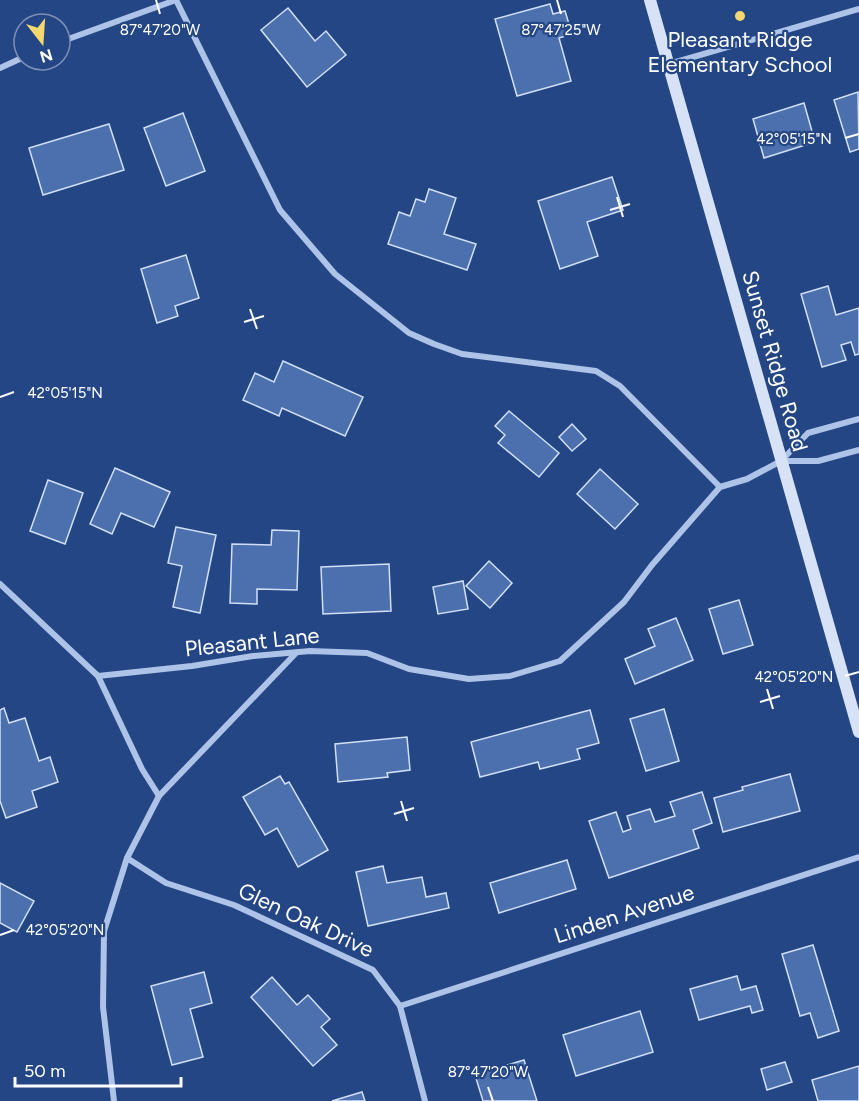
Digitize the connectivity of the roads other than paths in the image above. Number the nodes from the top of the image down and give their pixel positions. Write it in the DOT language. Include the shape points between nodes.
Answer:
graph roads {
  1 [pos="176,0"];
  2 [pos="650,0"];
  3 [pos="859,9"];
  4 [pos="72,38"];
  5 [pos="669,64"];
  6 [pos="859,418"];
  7 [pos="859,450"];
  8 [pos="781,461"];
  9 [pos="720,487"];
  10 [pos="0,584"];
  11 [pos="297,652"];
  12 [pos="98,676"];
  13 [pos="859,732"];
  14 [pos="159,796"];
  15 [pos="859,856"];
  16 [pos="127,858"];
  17 [pos="400,1006"];
  18 [pos="114,1101"];
  19 [pos="425,1101"];
  1 -- 4 [label="street"];
  1 -- 9 [label="street" via="280,210 335,274 409,333 434,345 462,354 597,371 620,386"];
  2 -- 5 [label="street, Sunset Ridge Road"];
  3 -- 5 [label="street"];
  5 -- 8 [label="street, Sunset Ridge Road"];
  6 -- 8 [label="street" via="808,433"];
  7 -- 8 [label="street" via="818,461"];
  8 -- 9 [label="street" via="747,479"];
  8 -- 13 [label="street, Sunset Ridge Road"];
  9 -- 11 [label="street, Pleasant Lane" via="624,602 561,661 510,676 469,679 409,669 367,653"];
  10 -- 12 [label="street"];
  11 -- 12 [label="street, Pleasant Lane"];
  11 -- 14 [label="street"];
  12 -- 14 [label="street"];
  14 -- 16 [label="street"];
  15 -- 17 [label="street, Linden Avenue"];
  16 -- 17 [label="street, Glen Oak Drive" via="166,883 234,904 373,970"];
  16 -- 18 [label="street" via="104,931 103,1007"];
  17 -- 19 [label="street, Glen Oak Drive"];
}
